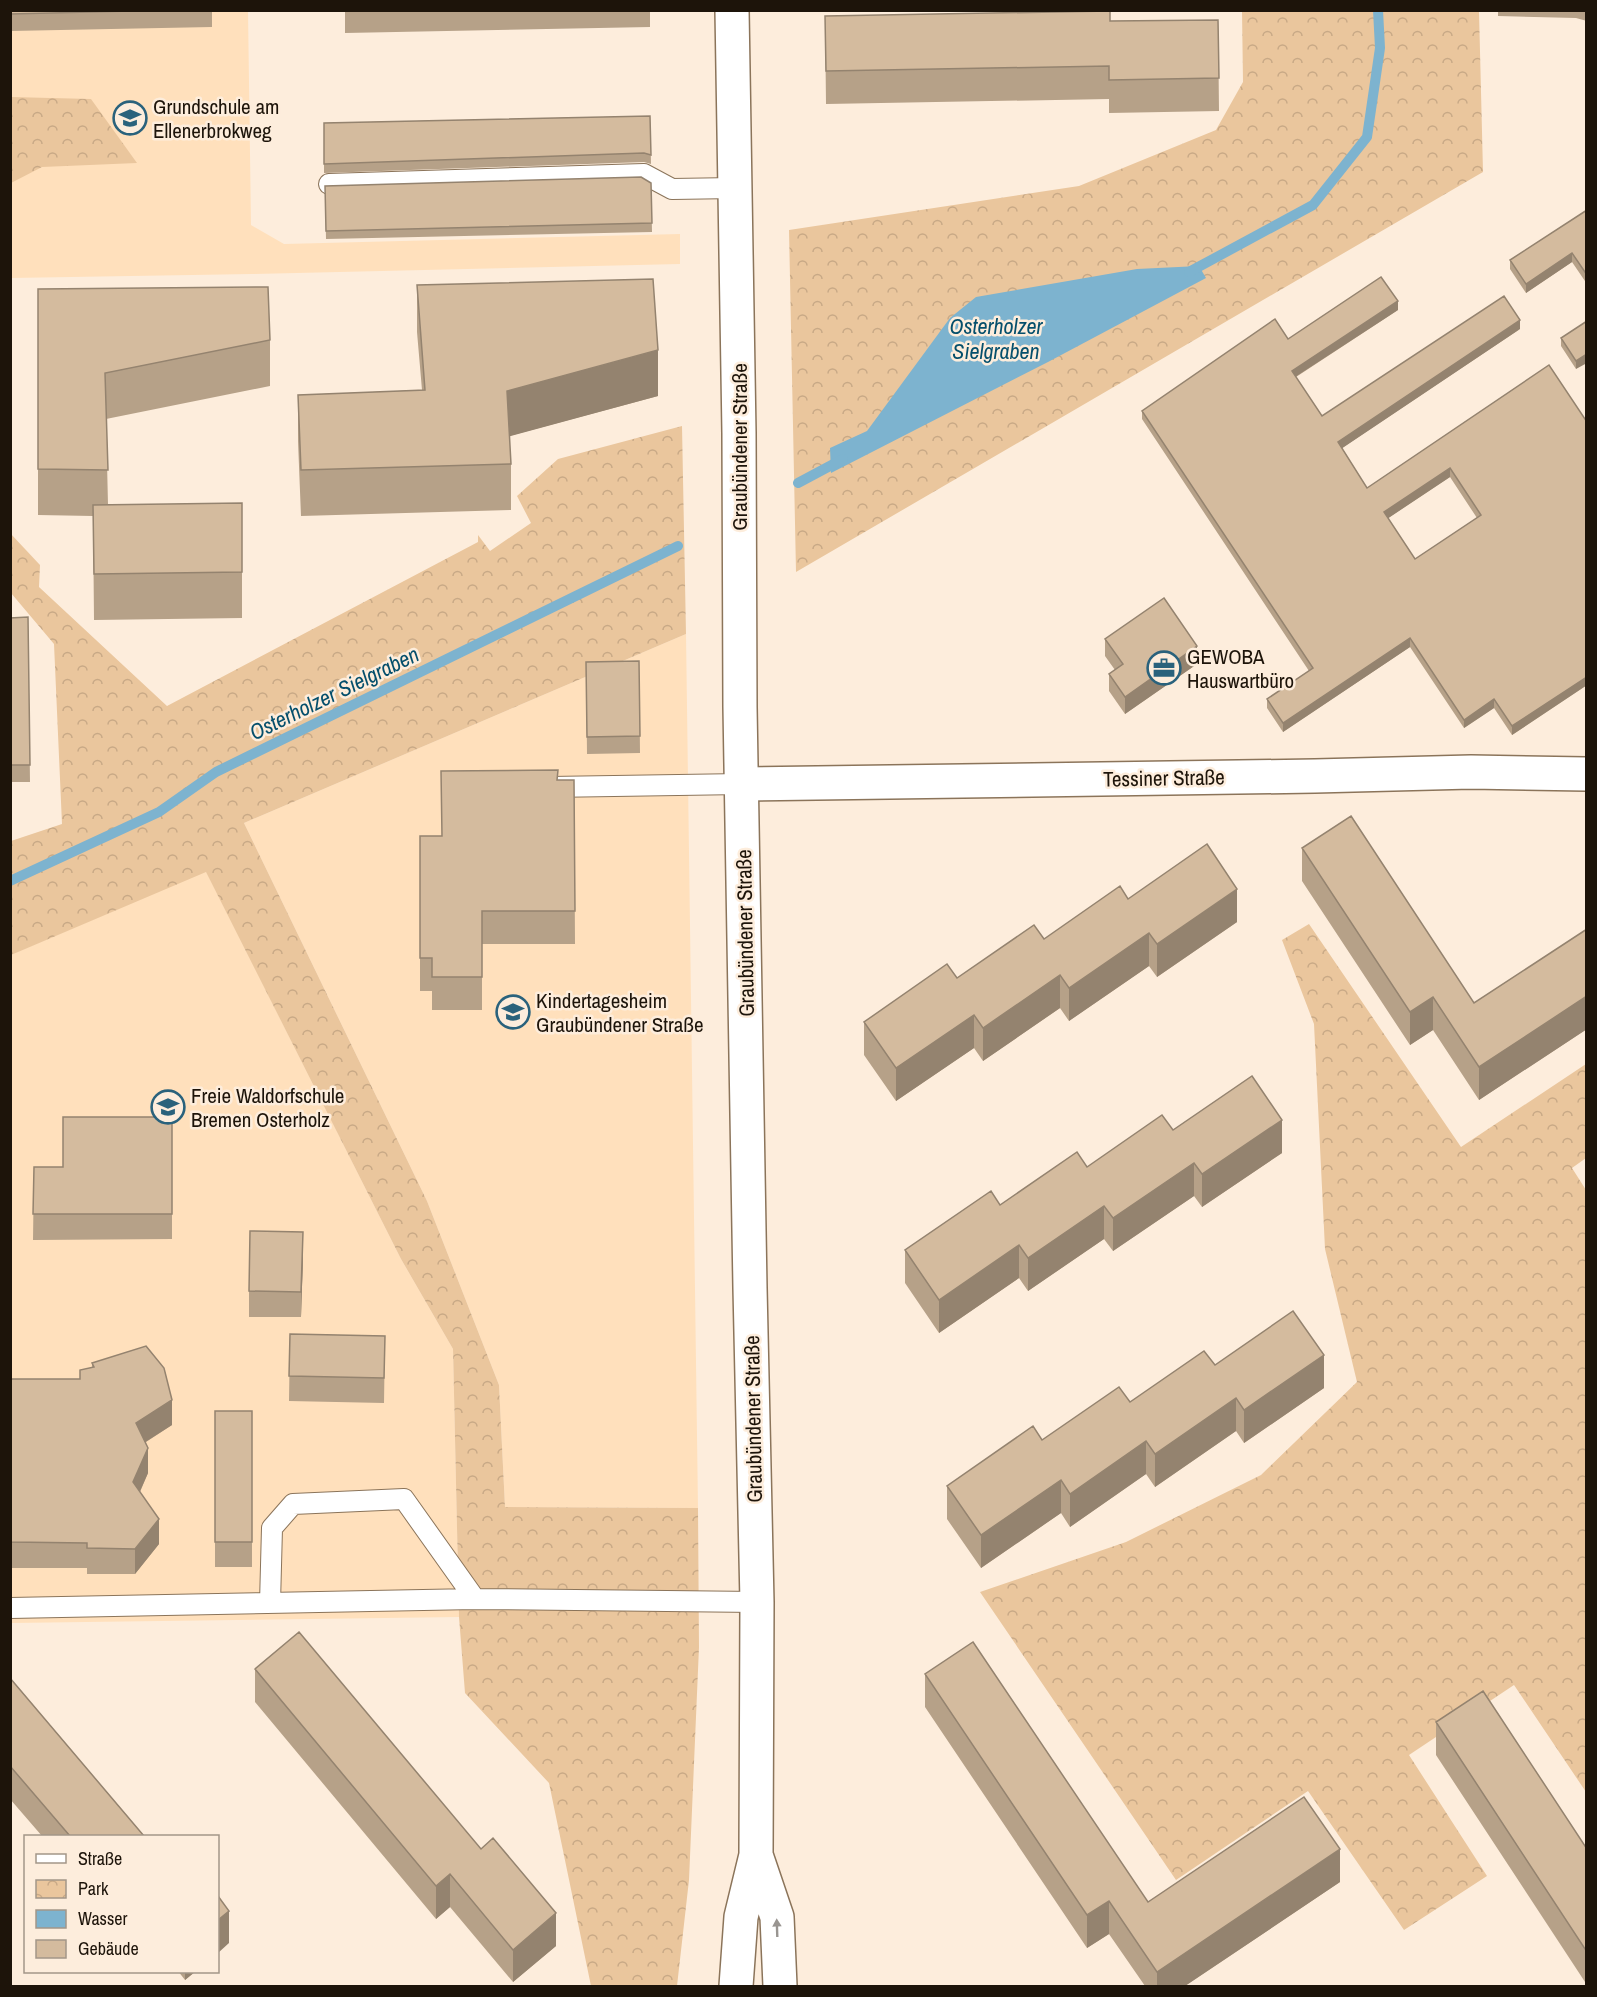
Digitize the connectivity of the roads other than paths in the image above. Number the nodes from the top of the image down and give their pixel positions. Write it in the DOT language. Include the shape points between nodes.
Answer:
graph roads {
  1 [pos="732,10"];
  2 [pos="328,184"];
  3 [pos="735,188"];
  4 [pos="1587,774"];
  5 [pos="742,784"];
  6 [pos="536,787"];
  7 [pos="475,1599"];
  8 [pos="757,1602"];
  9 [pos="270,1603"];
  10 [pos="10,1608"];
  11 [pos="756,1855"];
  12 [pos="736,1986"];
  13 [pos="780,1986"];
  1 -- 3 [label="street, Graubündener Straße"];
  2 -- 3 [label="lane" via="644,174 672,189"];
  3 -- 5 [label="street, Graubündener Straße"];
  4 -- 5 [label="street, Tessiner Straße" via="1471,772"];
  5 -- 6 [label="lane"];
  5 -- 8 [label="street, Graubündener Straße"];
  7 -- 8 [label="lane"];
  7 -- 9 [label="lane"];
  7 -- 9 [label="lane" via="404,1498 293,1504 272,1528"];
  8 -- 11 [label="street, Graubündener Straße"];
  9 -- 10 [label="lane"];
  11 -- 12 [label="street, Graubündener Straße" via="741,1917"];
  13 -- 11 [label="street, Graubündener Straße, one-way" via="777,1917"];
}
